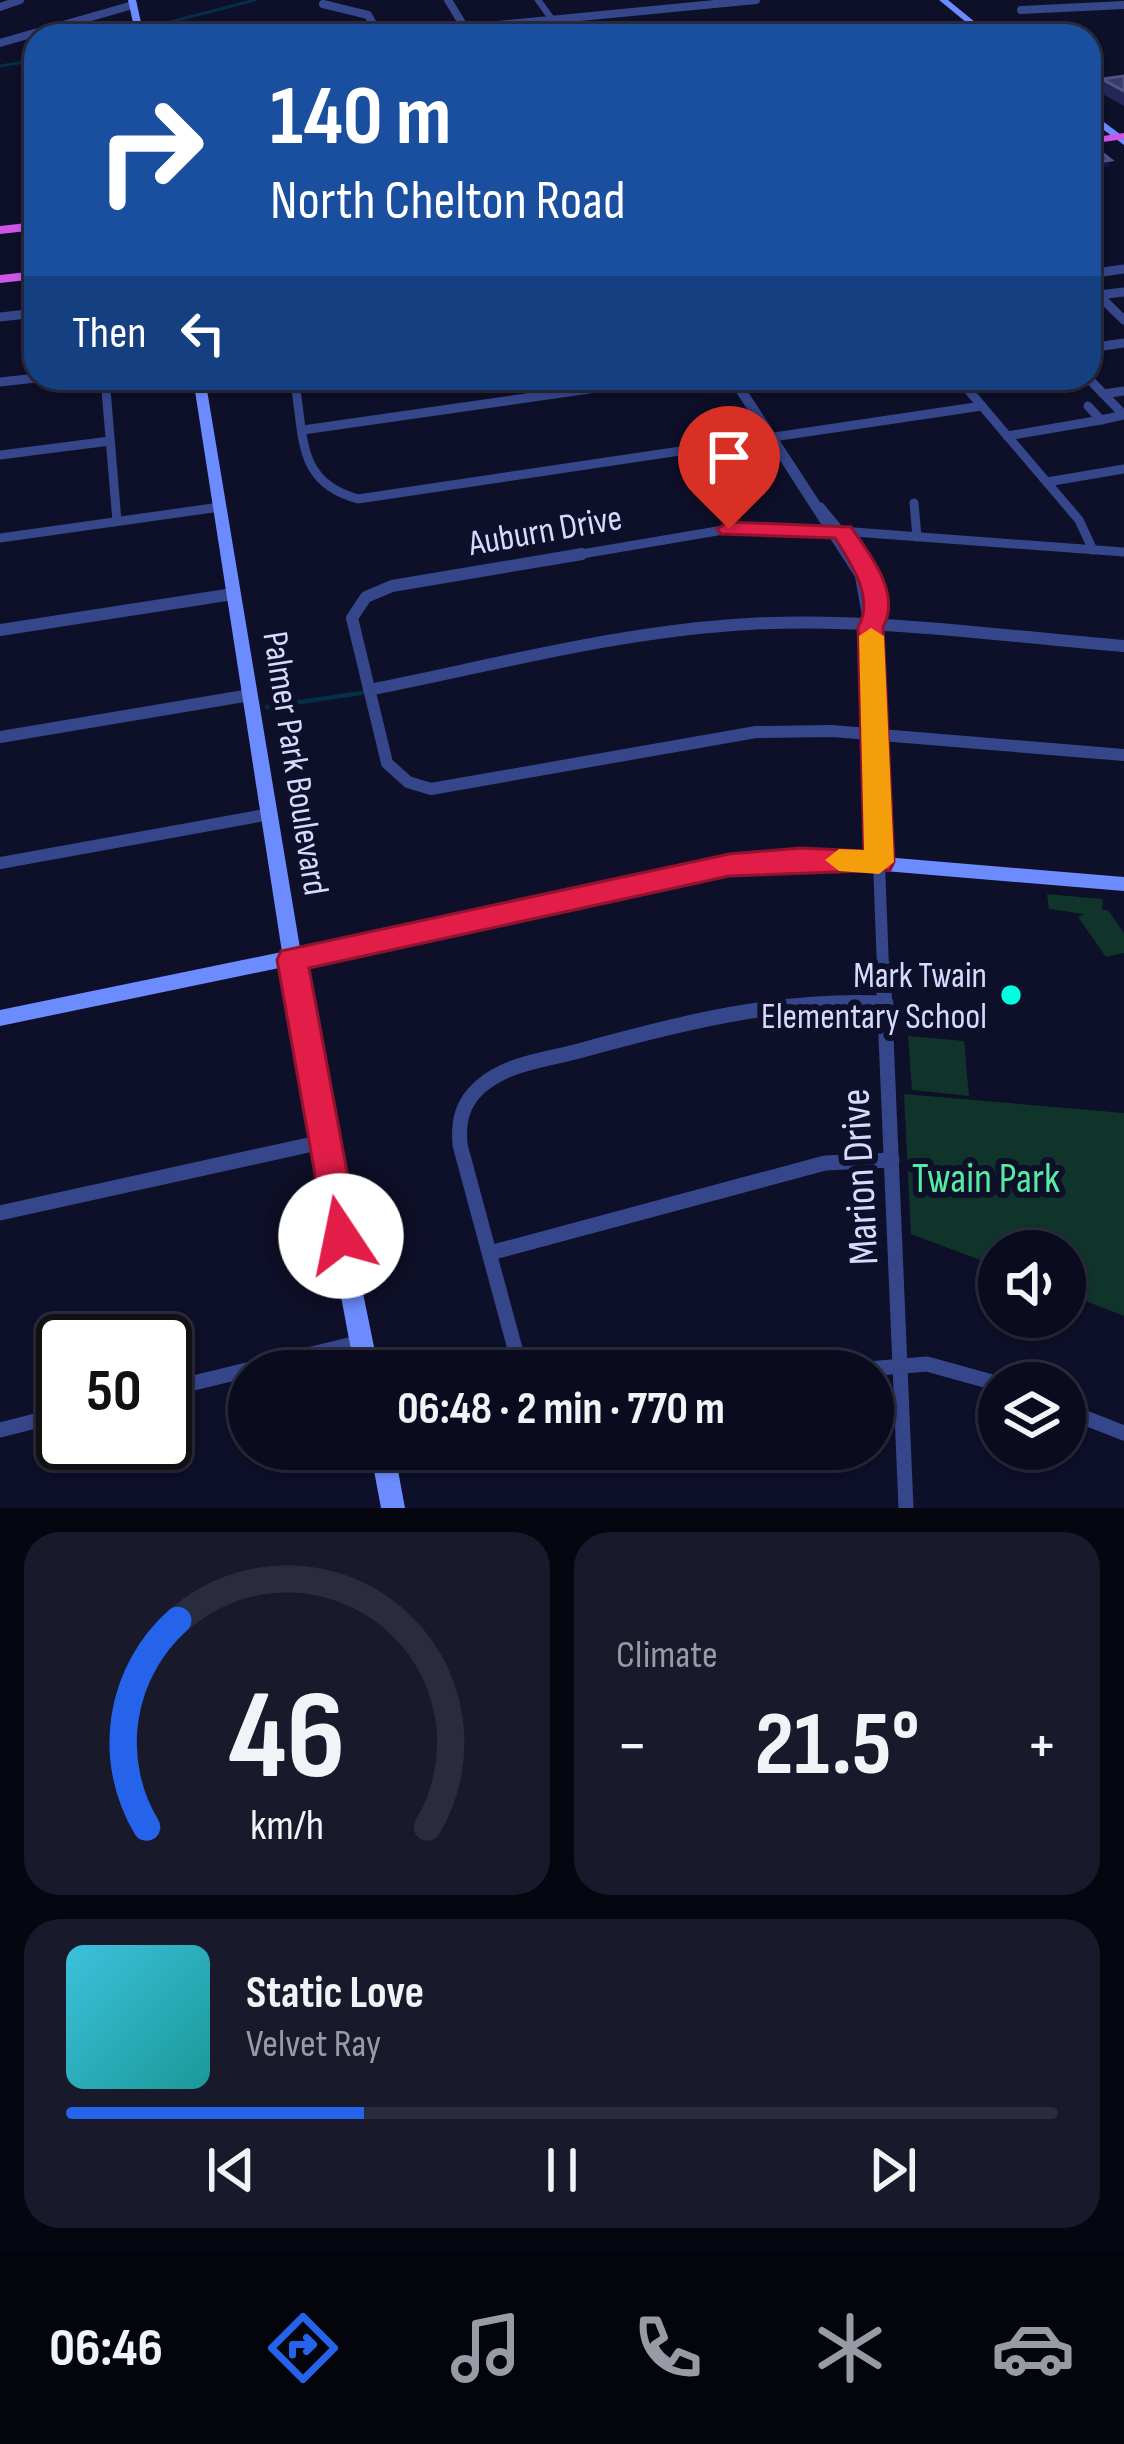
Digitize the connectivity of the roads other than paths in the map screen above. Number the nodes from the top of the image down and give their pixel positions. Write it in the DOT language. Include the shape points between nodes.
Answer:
graph roads {
  1 [pos="20,0"];
  2 [pos="538,0"];
  3 [pos="756,0"];
  4 [pos="943,0"];
  5 [pos="327,2"];
  6 [pos="132,3"];
  7 [pos="1122,3"];
  8 [pos="0,7"];
  9 [pos="1021,10"];
  10 [pos="552,20"];
  11 [pos="63,24"];
  12 [pos="374,24"];
  13 [pos="508,24"];
  14 [pos="555,24"];
  15 [pos="973,24"];
  16 [pos="106,390"];
  17 [pos="202,390"];
  18 [pos="296,390"];
  19 [pos="583,390"];
  20 [pos="741,390"];
  21 [pos="968,390"];
  22 [pos="1099,390"];
  23 [pos="1124,391"];
  24 [pos="1103,394"];
  25 [pos="982,406"];
  26 [pos="1088,406"];
  27 [pos="1101,420"];
  28 [pos="302,430"];
  29 [pos="1007,436"];
  30 [pos="772,438"];
  31 [pos="110,440"];
  32 [pos="0,455"];
  33 [pos="1124,470"];
  34 [pos="1047,482"];
  35 [pos="335,494"];
  36 [pos="914,503"];
  37 [pos="322,505"];
  38 [pos="220,507"];
  39 [pos="117,521"];
  40 [pos="835,531"];
  41 [pos="0,538"];
  42 [pos="917,538"];
  43 [pos="1093,550"];
  44 [pos="1124,552"];
  45 [pos="233,594"];
  46 [pos="871,627"];
  47 [pos="0,630"];
  48 [pos="1124,646"];
  49 [pos="369,690"];
  50 [pos="250,695"];
  51 [pos="877,735"];
  52 [pos="0,737"];
  53 [pos="1124,755"];
  54 [pos="270,814"];
  55 [pos="879,862"];
  56 [pos="0,863"];
  57 [pos="1124,884"];
  58 [pos="292,960"];
  59 [pos="886,1003"];
  60 [pos="0,1018"];
  61 [pos="322,1142"];
  62 [pos="892,1160"];
  63 [pos="0,1213"];
  64 [pos="490,1253"];
  65 [pos="361,1342"];
  66 [pos="363,1350"];
  67 [pos="515,1350"];
  68 [pos="903,1363"];
  69 [pos="894,1364"];
  70 [pos="978,1377"];
  71 [pos="192,1383"];
  72 [pos="1086,1418"];
  73 [pos="36,1421"];
  74 [pos="0,1430"];
  75 [pos="1124,1433"];
  76 [pos="386,1470"];
  77 [pos="394,1508"];
  78 [pos="906,1508"];
  1 -- 8 [label="street"];
  2 -- 10 [label="street"];
  3 -- 10 [label="street"];
  4 -- 15 [label="main road"];
  5 -- 12 [label="street"];
  6 -- 11 [label="street"];
  7 -- 9 [label="street"];
  10 -- 13 [label="street"];
  10 -- 14 [label="street"];
  16 -- 31 [label="street"];
  17 -- 38 [label="main road, Palmer Park Boulevard"];
  18 -- 28 [label="street"];
  19 -- 28 [label="street"];
  20 -- 30 [label="street, Marion Drive"];
  21 -- 25 [label="street"];
  22 -- 24 [label="street"];
  23 -- 24 [label="street"];
  24 -- 27 [label="street" via="1124,415"];
  25 -- 29 [label="street"];
  25 -- 30 [label="street"];
  26 -- 27 [label="street"];
  27 -- 29 [label="street"];
  28 -- 35 [label="street" via="313,476"];
  29 -- 34 [label="street"];
  30 -- 35 [label="street" via="379,497"];
  30 -- 40 [label="street, Marion Drive"];
  31 -- 32 [label="street"];
  31 -- 39 [label="street"];
  33 -- 34 [label="street"];
  34 -- 43 [label="street"];
  35 -- 37 [label="street"];
  36 -- 42 [label="street"];
  38 -- 39 [label="street"];
  38 -- 45 [label="main road, Palmer Park Boulevard"];
  39 -- 41 [label="street"];
  40 -- 42 [label="street, Auburn Drive"];
  40 -- 46 [label="street, Marion Drive" via="874,584"];
  40 -- 49 [label="street, Auburn Drive" via="729,529 380,589 358,603 352,618"];
  42 -- 43 [label="street, Auburn Drive"];
  43 -- 44 [label="street, Auburn Drive"];
  45 -- 47 [label="street"];
  45 -- 50 [label="main road, Palmer Park Boulevard"];
  46 -- 48 [label="street"];
  46 -- 49 [label="street" via="701,628"];
  46 -- 51 [label="street, Marion Drive"];
  49 -- 51 [label="street" via="391,770 430,789 726,735"];
  50 -- 52 [label="street"];
  50 -- 54 [label="main road, Palmer Park Boulevard"];
  51 -- 53 [label="street"];
  51 -- 55 [label="street, Marion Drive"];
  54 -- 56 [label="street"];
  54 -- 58 [label="main road, Palmer Park Boulevard"];
  55 -- 57 [label="main road"];
  55 -- 58 [label="main road" via="729,865"];
  55 -- 59 [label="street, Marion Drive"];
  58 -- 60 [label="main road"];
  58 -- 61 [label="main road, Palmer Park Boulevard"];
  59 -- 62 [label="street, Marion Drive"];
  59 -- 64 [label="street" via="778,1004 494,1076 465,1102 457,1128"];
  61 -- 63 [label="street"];
  61 -- 65 [label="main road, Palmer Park Boulevard"];
  62 -- 64 [label="street" via="825,1163"];
  62 -- 68 [label="street, Marion Drive"];
  64 -- 67 [label="street"];
  65 -- 66 [label="main road, Palmer Park Boulevard"];
  65 -- 71 [label="street"];
  68 -- 69 [label="street"];
  68 -- 70 [label="street"];
  68 -- 78 [label="street, Marion Drive"];
  72 -- 75 [label="street"];
  73 -- 74 [label="street"];
  76 -- 77 [label="main road"];
}
